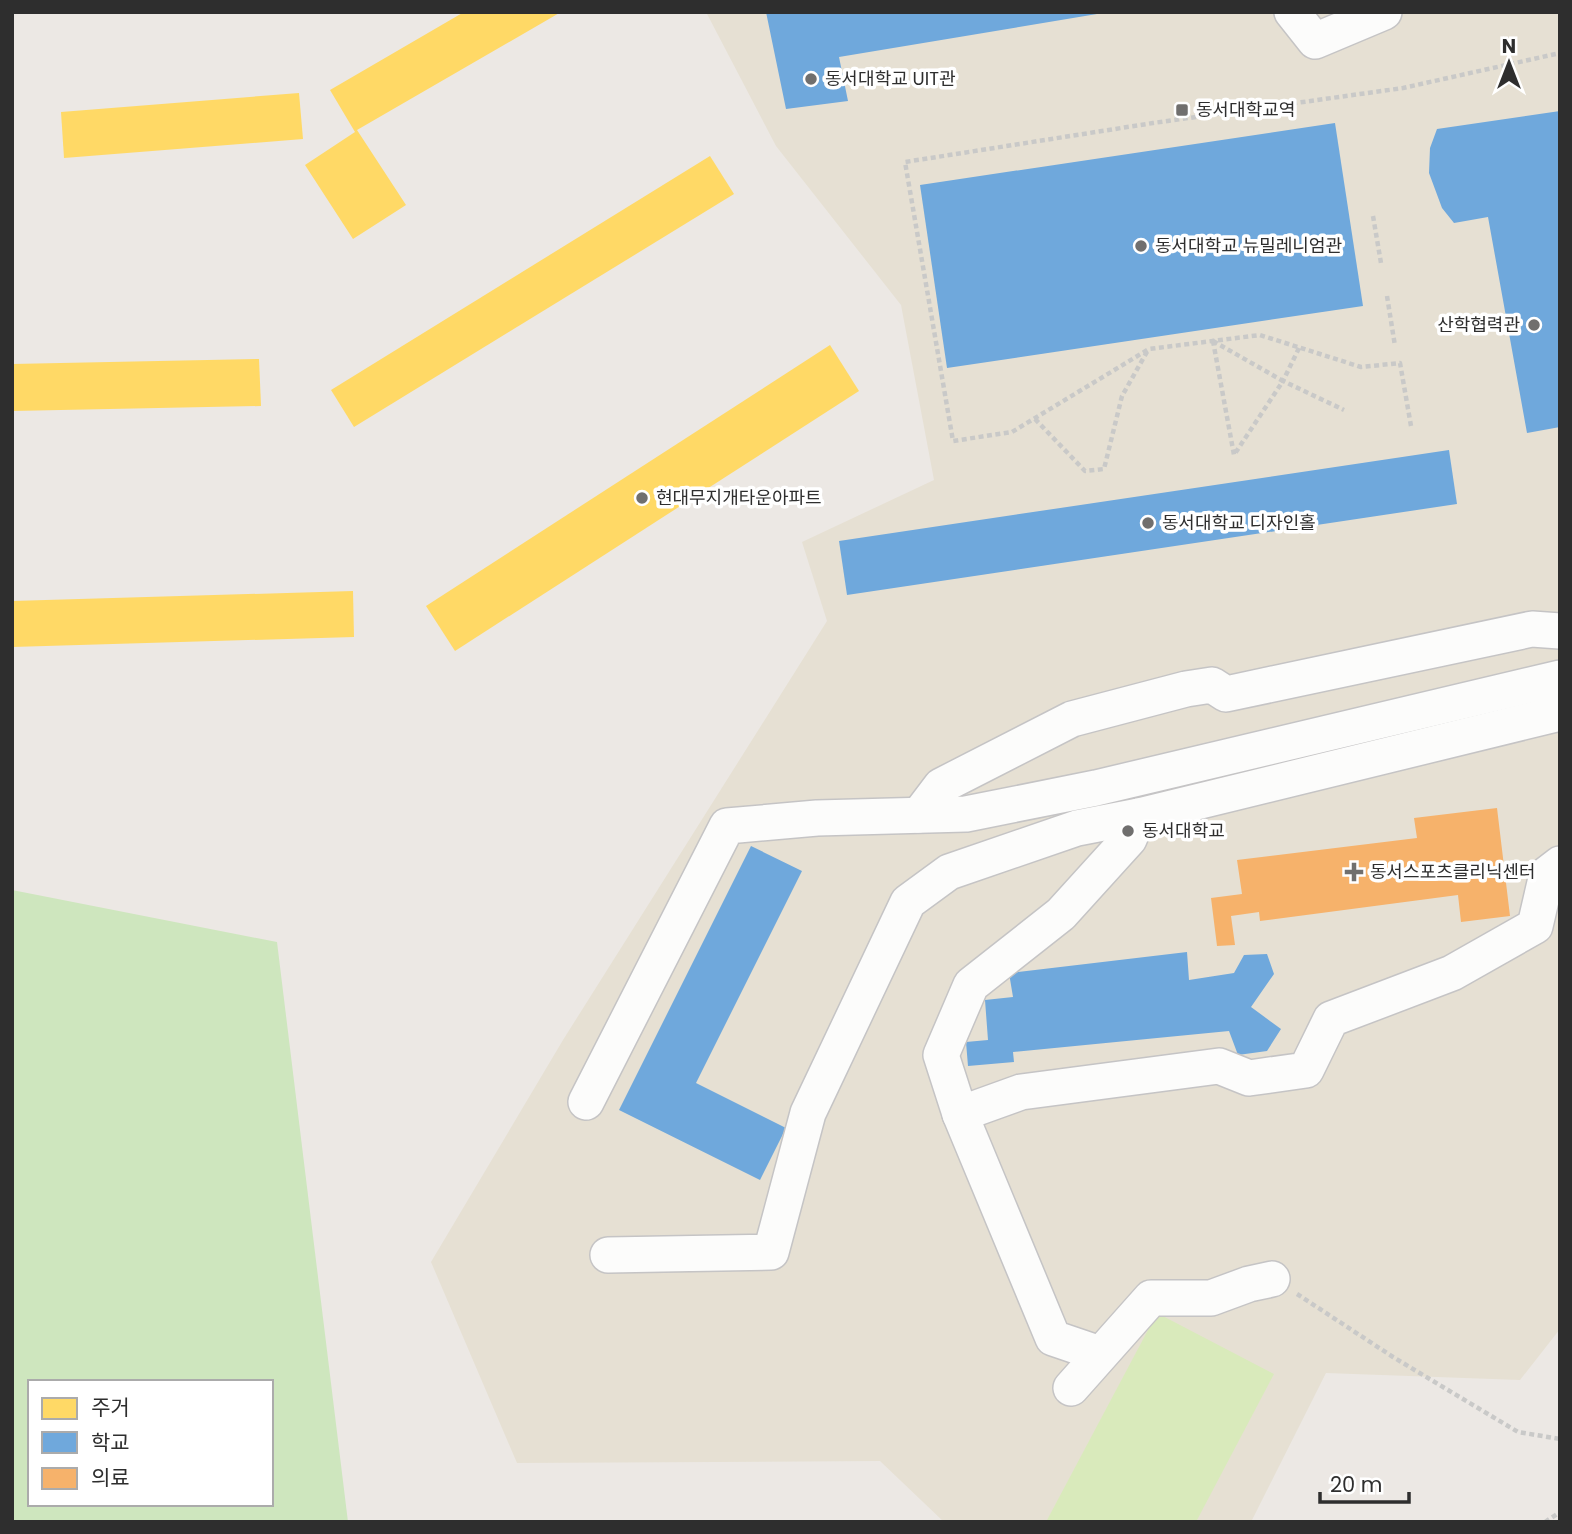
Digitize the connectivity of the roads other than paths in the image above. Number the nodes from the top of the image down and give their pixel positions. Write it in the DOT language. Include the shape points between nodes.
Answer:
graph roads {
  1 [pos="1292,12"];
  2 [pos="1384,12"];
  3 [pos="1560,631"];
  4 [pos="1560,678"];
  5 [pos="1560,713"];
  6 [pos="1069,793"];
  7 [pos="919,815"];
  8 [pos="1139,816"];
  9 [pos="1077,828"];
  10 [pos="1560,864"];
  11 [pos="586,1102"];
  12 [pos="960,1114"];
  13 [pos="608,1255"];
  14 [pos="1272,1279"];
  15 [pos="1100,1354"];
  16 [pos="1070,1388"];
  1 -- 2 [label="street" via="1315,41"];
  3 -- 7 [label="street" via="1532,629 1226,694 1212,685 1186,689 1072,719 941,786"];
  4 -- 6 [label="street"];
  5 -- 8 [label="street"];
  6 -- 7 [label="street" via="965,814"];
  6 -- 9 [label="street"];
  7 -- 11 [label="street" via="727,826"];
  8 -- 9 [label="street"];
  8 -- 12 [label="street" via="1129,839 1061,914 971,985 941,1055"];
  9 -- 13 [label="street" via="949,872 908,902 808,1113 771,1252"];
  10 -- 12 [label="street" via="1547,874 1535,926 1452,973 1331,1019 1306,1070 1249,1078 1219,1066 1021,1092"];
  12 -- 15 [label="street" via="1053,1338"];
  14 -- 15 [label="street" via="1211,1298 1151,1298"];
  15 -- 16 [label="street"];
}
